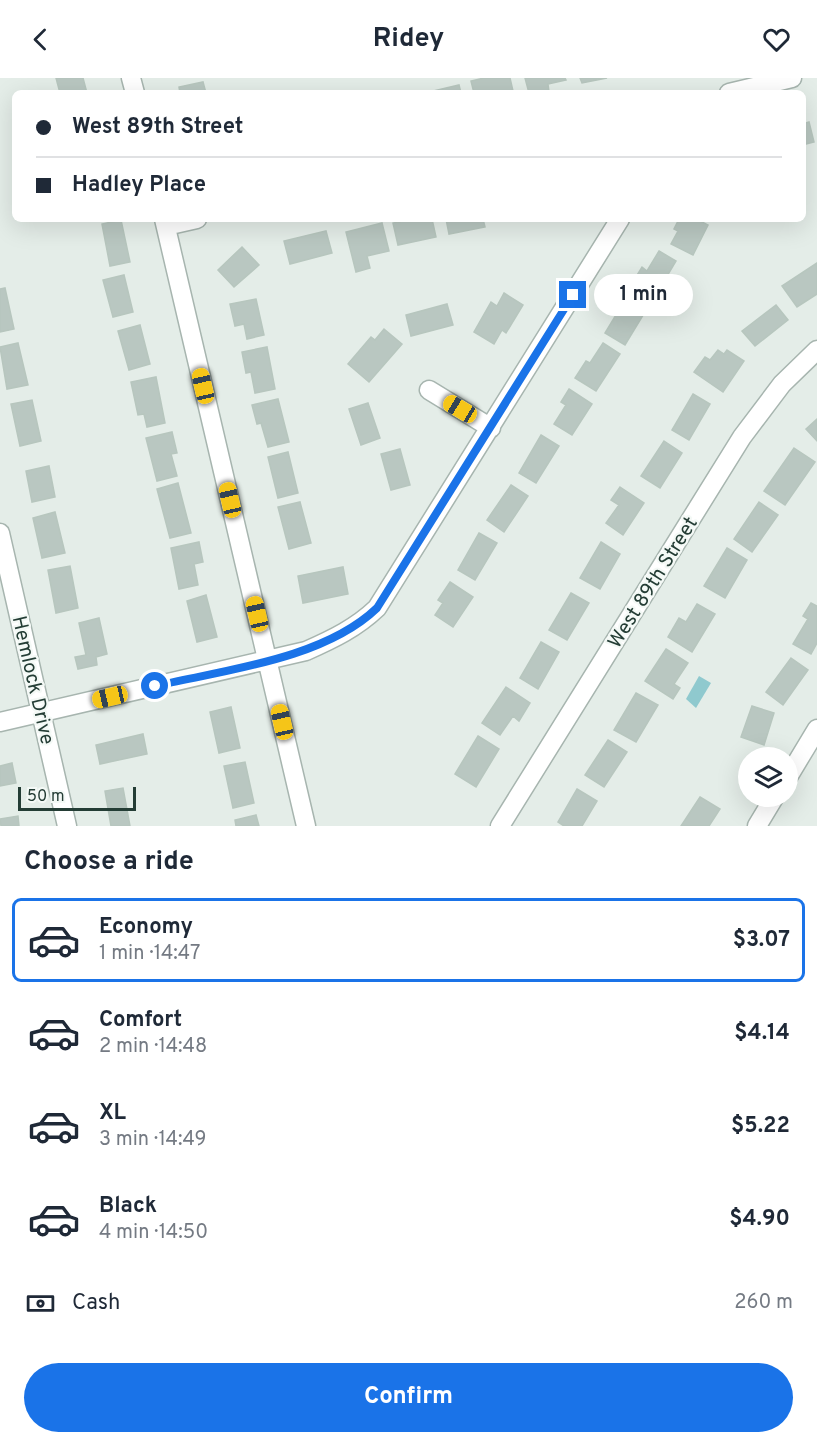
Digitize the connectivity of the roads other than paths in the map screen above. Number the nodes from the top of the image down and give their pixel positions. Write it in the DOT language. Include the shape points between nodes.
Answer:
graph roads {
  1 [pos="792,78"];
  2 [pos="742,90"];
  3 [pos="618,222"];
  4 [pos="165,223"];
  5 [pos="817,350"];
  6 [pos="429,390"];
  7 [pos="491,428"];
  8 [pos="0,534"];
  9 [pos="267,660"];
  10 [pos="42,712"];
  11 [pos="0,722"];
  12 [pos="817,729"];
  13 [pos="798,760"];
  14 [pos="769,807"];
  15 [pos="67,826"];
  16 [pos="306,826"];
  17 [pos="500,826"];
  18 [pos="757,826"];
  1 -- 2 [label="street"];
  3 -- 7 [label="street"];
  4 -- 9 [label="street"];
  5 -- 17 [label="street, West 89th Street" via="782,384 742,437"];
  6 -- 7 [label="street"];
  7 -- 9 [label="street" via="377,608 340,636 306,651"];
  8 -- 10 [label="street, Hemlock Drive"];
  9 -- 10 [label="street"];
  9 -- 16 [label="street"];
  10 -- 11 [label="street"];
  10 -- 15 [label="street, Hemlock Drive"];
  12 -- 13 [label="street"];
  14 -- 18 [label="street"];
}
